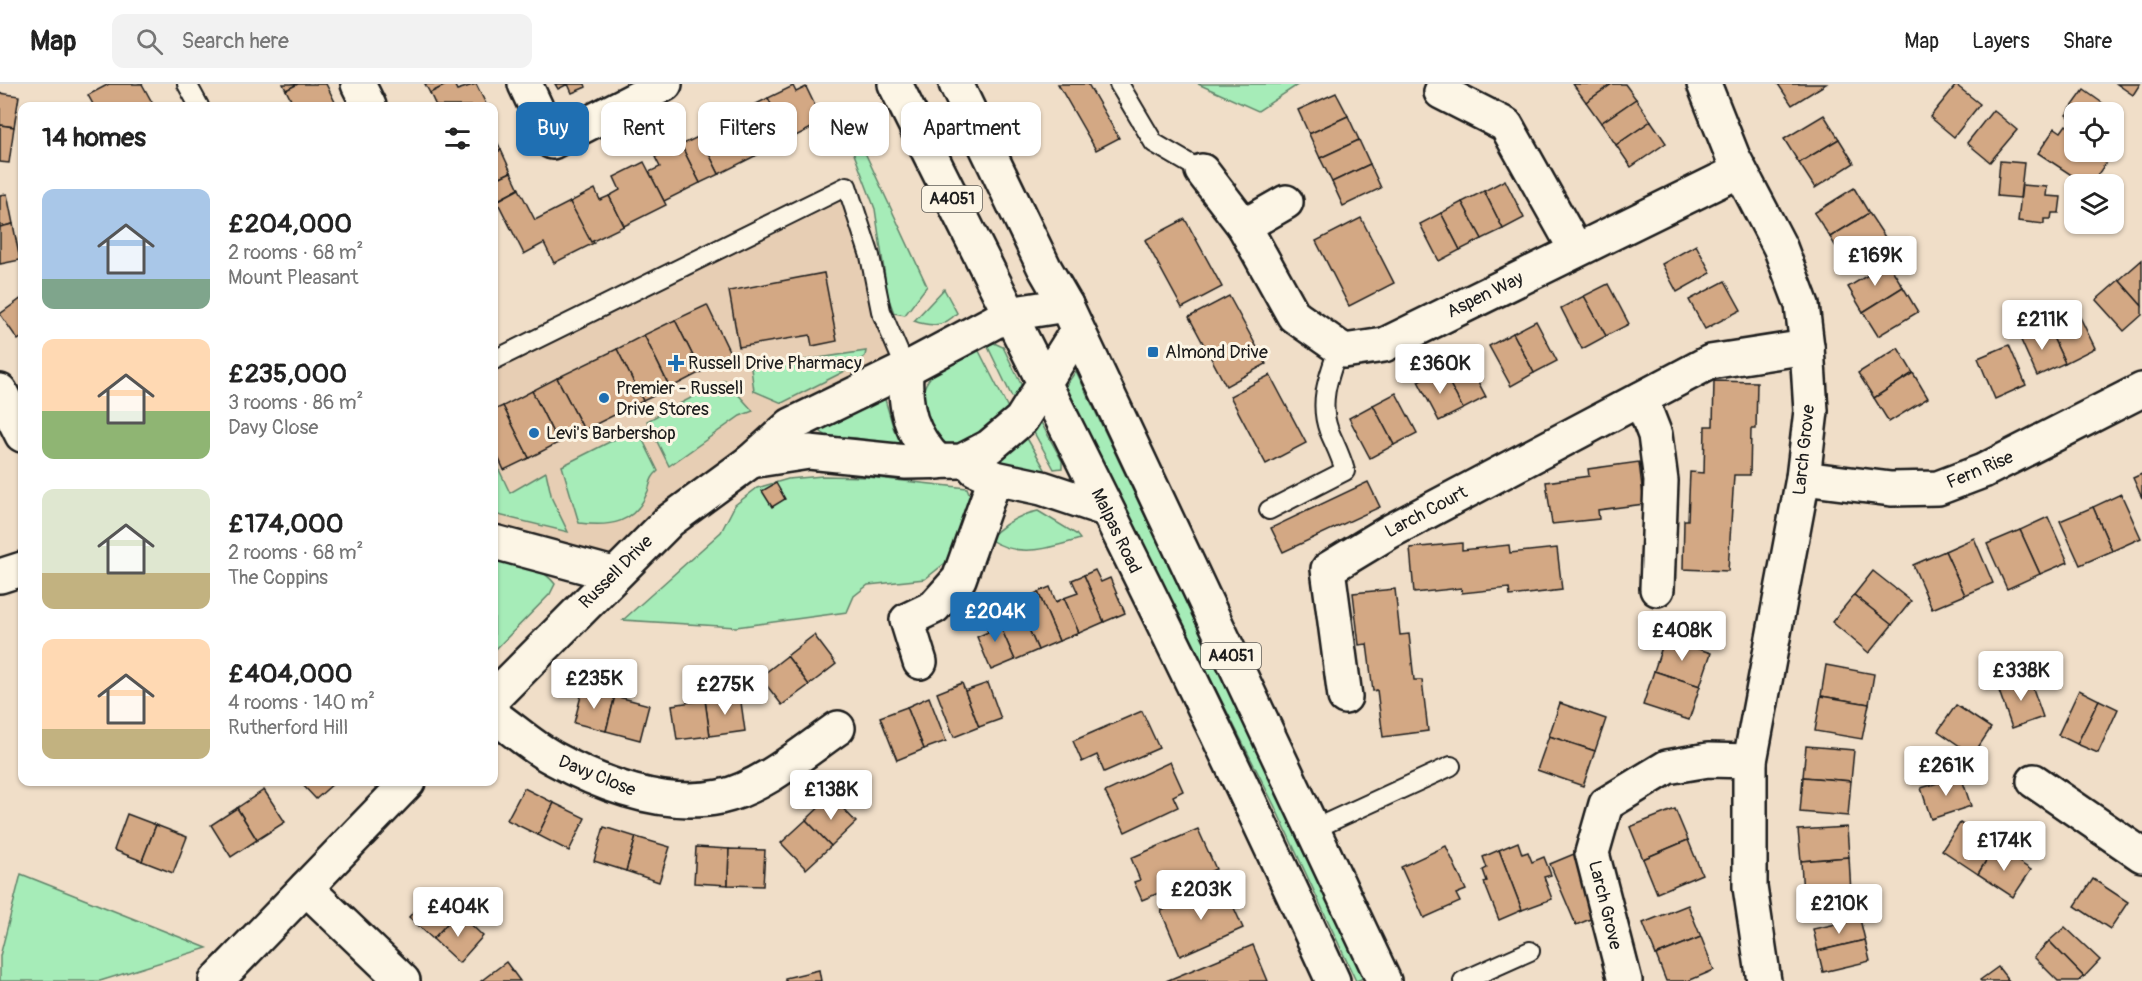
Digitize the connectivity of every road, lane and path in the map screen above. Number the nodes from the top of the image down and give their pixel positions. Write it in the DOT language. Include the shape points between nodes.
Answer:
graph roads {
  1 [pos="187,84"];
  2 [pos="358,84"];
  3 [pos="525,84"];
  4 [pos="665,84"];
  5 [pos="895,84"];
  6 [pos="956,84"];
  7 [pos="1119,84"];
  8 [pos="1704,84"];
  9 [pos="1441,92"];
  10 [pos="197,102"];
  11 [pos="367,102"];
  12 [pos="1202,171"];
  13 [pos="1739,171"];
  14 [pos="1286,202"];
  15 [pos="1244,226"];
  16 [pos="1576,250"];
  17 [pos="1009,314"];
  18 [pos="1071,318"];
  19 [pos="1339,347"];
  20 [pos="1807,347"];
  21 [pos="498,358"];
  22 [pos="906,369"];
  23 [pos="1043,383"];
  24 [pos="2142,390"];
  25 [pos="0,391"];
  26 [pos="1641,399"];
  27 [pos="18,427"];
  28 [pos="751,461"];
  29 [pos="950,461"];
  30 [pos="1803,477"];
  31 [pos="995,478"];
  32 [pos="1105,509"];
  33 [pos="1269,510"];
  34 [pos="498,543"];
  35 [pos="18,570"];
  36 [pos="613,574"];
  37 [pos="0,576"];
  38 [pos="1657,589"];
  39 [pos="920,662"];
  40 [pos="498,693"];
  41 [pos="1345,698"];
  42 [pos="498,719"];
  43 [pos="838,728"];
  44 [pos="1750,762"];
  45 [pos="1451,766"];
  46 [pos="2034,781"];
  47 [pos="404,786"];
  48 [pos="1314,829"];
  49 [pos="2142,855"];
  50 [pos="306,888"];
  51 [pos="1530,951"];
  52 [pos="216,981"];
  53 [pos="403,981"];
  54 [pos="1333,981"];
  55 [pos="1384,981"];
  56 [pos="1463,981"];
  57 [pos="1625,981"];
  58 [pos="1764,981"];
  1 -- 10 [label="lane"];
  2 -- 11 [label="street"];
  3 -- 4 [label="street" via="552,142"];
  5 -- 17 [label="street, Malpas Road / A4051"];
  6 -- 18 [label="street, A4051"];
  7 -- 12 [label="lane" via="1154,143"];
  8 -- 13 [label="street, Larch Grove"];
  9 -- 16 [label="street" via="1506,125"];
  12 -- 15 [label="street"];
  13 -- 16 [label="street, Aspen Way"];
  13 -- 20 [label="street, Larch Grove" via="1783,257 1802,305"];
  14 -- 15 [label="street"];
  15 -- 19 [label="street" via="1294,316"];
  16 -- 19 [label="street, Aspen Way" via="1384,345 1344,351"];
  17 -- 18 [label="street, Russell Drive"];
  17 -- 22 [label="street, Russell Drive"];
  17 -- 23 [label="street, Malpas Road / A4051"];
  18 -- 23 [label="street, Russell Drive"];
  18 -- 48 [label="street, A4051"];
  19 -- 33 [label="lane" via="1326,384 1324,407 1345,471"];
  20 -- 26 [label="street, Larch Court" via="1710,362"];
  20 -- 30 [label="street, Larch Grove" via="1811,411"];
  21 -- 22 [label="lane" via="847,186 870,256 881,311"];
  22 -- 28 [label="street, Russell Drive" via="791,425"];
  22 -- 29 [label="street, Russell Drive" via="910,422 921,445"];
  23 -- 29 [label="street, Russell Drive" via="1021,420 989,447"];
  23 -- 32 [label="street, Malpas Road / A4051"];
  24 -- 30 [label="street, Fern Rise" via="1983,471 1938,488 1891,489"];
  25 -- 27 [label="street"];
  26 -- 38 [label="street" via="1655,435 1661,481"];
  26 -- 41 [label="street, Larch Court" via="1389,532 1328,569"];
  28 -- 29 [label="street, Russell Drive" via="809,452 906,462"];
  28 -- 36 [label="street, Russell Drive" via="669,521"];
  29 -- 31 [label="street, Russell Drive"];
  30 -- 44 [label="street, Larch Grove"];
  31 -- 32 [label="street, Russell Drive" via="1042,488"];
  31 -- 39 [label="street" via="959,579 934,607 907,620"];
  32 -- 54 [label="street, Malpas Road / A4051"];
  34 -- 36 [label="street"];
  35 -- 37 [label="street"];
  36 -- 40 [label="street, Russell Drive"];
  42 -- 43 [label="street, Davy Close" via="552,758 613,785 643,794 691,800 722,797 770,776"];
  44 -- 57 [label="street, Larch Grove" via="1708,760 1667,768 1606,804 1592,853"];
  44 -- 58 [label="street, Larch Grove" via="1750,887"];
  45 -- 48 [label="lane"];
  46 -- 49 [label="street"];
  47 -- 50 [label="street"];
  48 -- 55 [label="street, A4051"];
  50 -- 52 [label="street"];
  50 -- 53 [label="street"];
  51 -- 56 [label="lane"];
}
